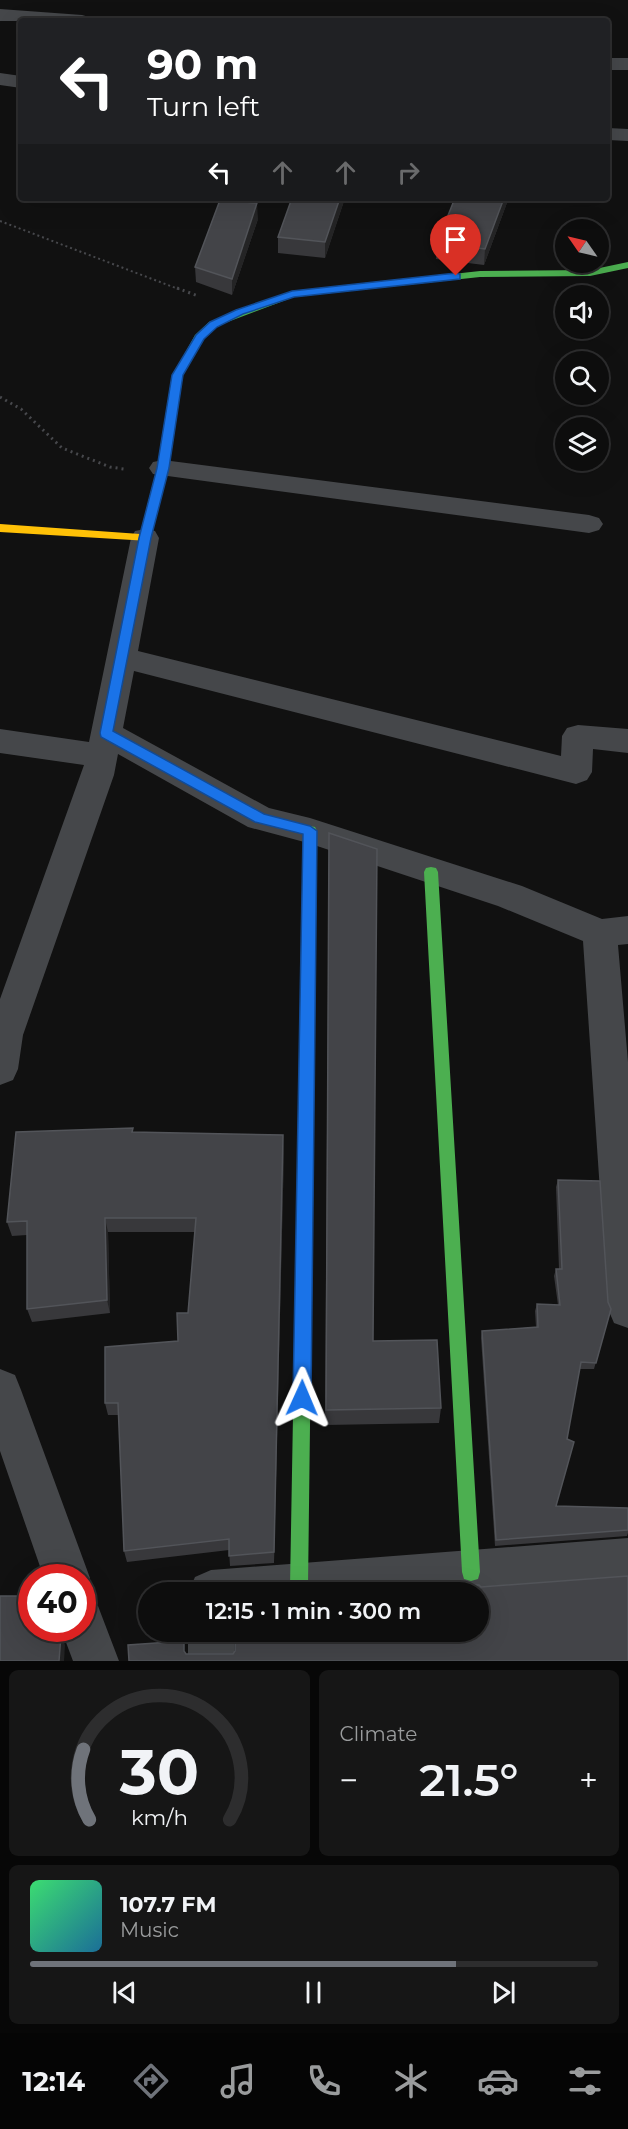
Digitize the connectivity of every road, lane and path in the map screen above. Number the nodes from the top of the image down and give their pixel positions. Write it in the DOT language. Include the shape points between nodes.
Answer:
graph roads {
  1 [pos="0,15"];
  2 [pos="41,18"];
  3 [pos="610,64"];
  4 [pos="628,64"];
  5 [pos="0,79"];
  6 [pos="18,82"];
  7 [pos="610,134"];
  8 [pos="628,135"];
  9 [pos="0,221"];
  10 [pos="628,265"];
  11 [pos="240,312"];
  12 [pos="0,398"];
  13 [pos="163,468"];
  14 [pos="129,469"];
  15 [pos="589,524"];
  16 [pos="0,528"];
  17 [pos="145,538"];
  18 [pos="121,657"];
  19 [pos="0,741"];
  20 [pos="628,741"];
  21 [pos="104,745"];
  22 [pos="310,831"];
  23 [pos="431,872"];
  24 [pos="614,932"];
  25 [pos="0,1069"];
  26 [pos="628,1309"];
  27 [pos="0,1390"];
  28 [pos="628,1561"];
  29 [pos="62,1564"];
  30 [pos="471,1572"];
  31 [pos="299,1582"];
  32 [pos="356,1582"];
  33 [pos="89,1642"];
  34 [pos="211,1642"];
  35 [pos="96,1661"];
  36 [pos="211,1661"];
  1 -- 2 [label="street"];
  3 -- 4 [label="street"];
  5 -- 6 [label="street"];
  7 -- 8 [label="street"];
  9 -- 11 [label="path"];
  10 -- 11 [label="street" via="590,273 480,274 292,294"];
  11 -- 13 [label="street" via="213,324 187,355 178,375"];
  12 -- 14 [label="path" via="21,409 62,447 110,467"];
  13 -- 15 [label="street"];
  13 -- 17 [label="street"];
  16 -- 17 [label="street"];
  17 -- 18 [label="street"];
  18 -- 20 [label="street" via="576,772 578,736"];
  18 -- 21 [label="street"];
  19 -- 21 [label="street"];
  21 -- 22 [label="street" via="260,818"];
  21 -- 25 [label="street" via="98,775 5,1035"];
  22 -- 23 [label="street"];
  22 -- 31 [label="street"];
  23 -- 24 [label="street"];
  23 -- 30 [label="street"];
  24 -- 26 [label="street"];
  27 -- 29 [label="street"];
  28 -- 30 [label="street"];
  30 -- 32 [label="street"];
  33 -- 35 [label="street"];
  34 -- 36 [label="street"];
}
